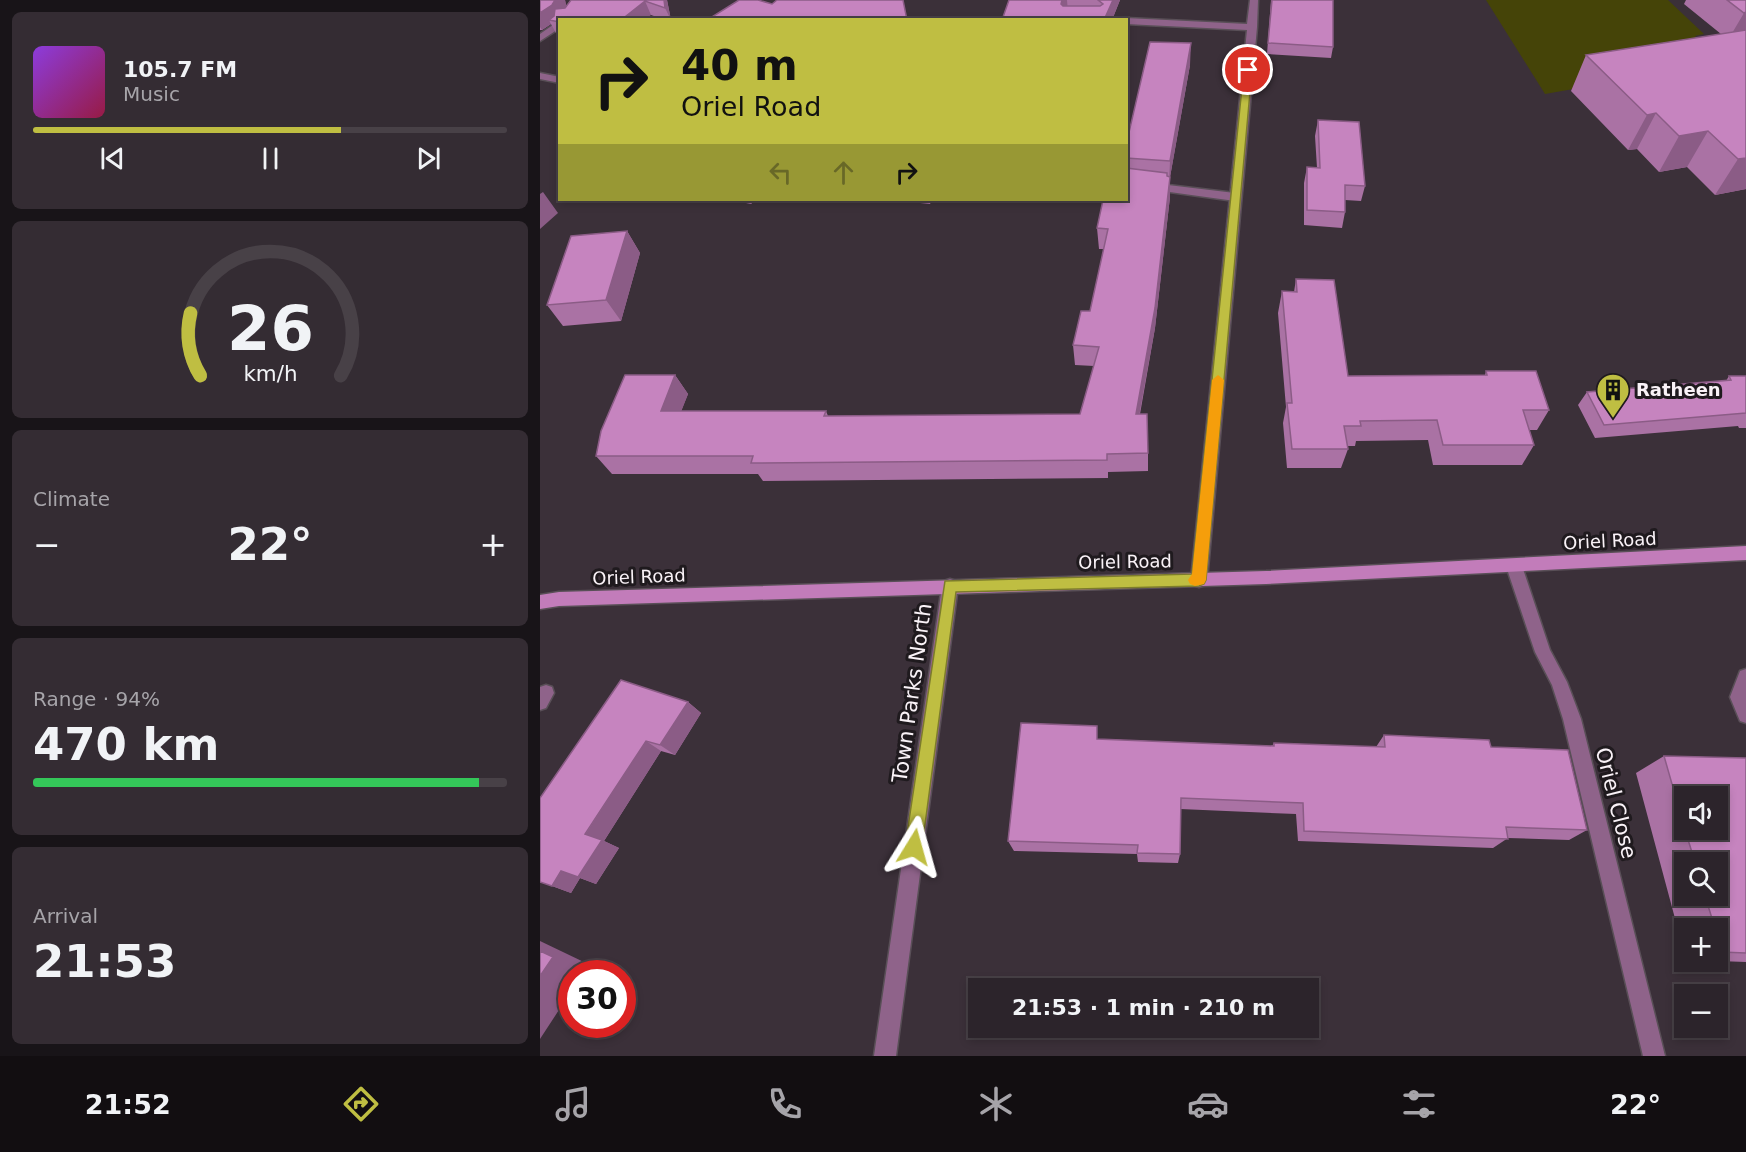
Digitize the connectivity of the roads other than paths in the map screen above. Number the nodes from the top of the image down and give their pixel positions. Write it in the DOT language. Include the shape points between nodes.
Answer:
graph roads {
  1 [pos="1254,0"];
  2 [pos="1128,21"];
  3 [pos="558,24"];
  4 [pos="1252,27"];
  5 [pos="540,38"];
  6 [pos="540,76"];
  7 [pos="558,80"];
  8 [pos="1128,183"];
  9 [pos="1235,197"];
  10 [pos="1746,553"];
  11 [pos="1514,566"];
  12 [pos="1199,580"];
  13 [pos="950,586"];
  14 [pos="540,602"];
  15 [pos="1746,677"];
  16 [pos="1746,715"];
  17 [pos="885,1056"];
  18 [pos="1654,1056"];
  1 -- 4 [label="street"];
  2 -- 4 [label="street"];
  3 -- 5 [label="street"];
  4 -- 9 [label="street"];
  6 -- 7 [label="street"];
  8 -- 9 [label="street"];
  9 -- 12 [label="street"];
  10 -- 11 [label="street, Oriel Road"];
  11 -- 12 [label="street, Oriel Road"];
  11 -- 18 [label="street, Oriel Close" via="1572,719"];
  12 -- 13 [label="street, Oriel Road"];
  13 -- 14 [label="street, Oriel Road"];
  13 -- 17 [label="street, Town Parks North"];
  15 -- 16 [label="street" via="1738,697"];
}
